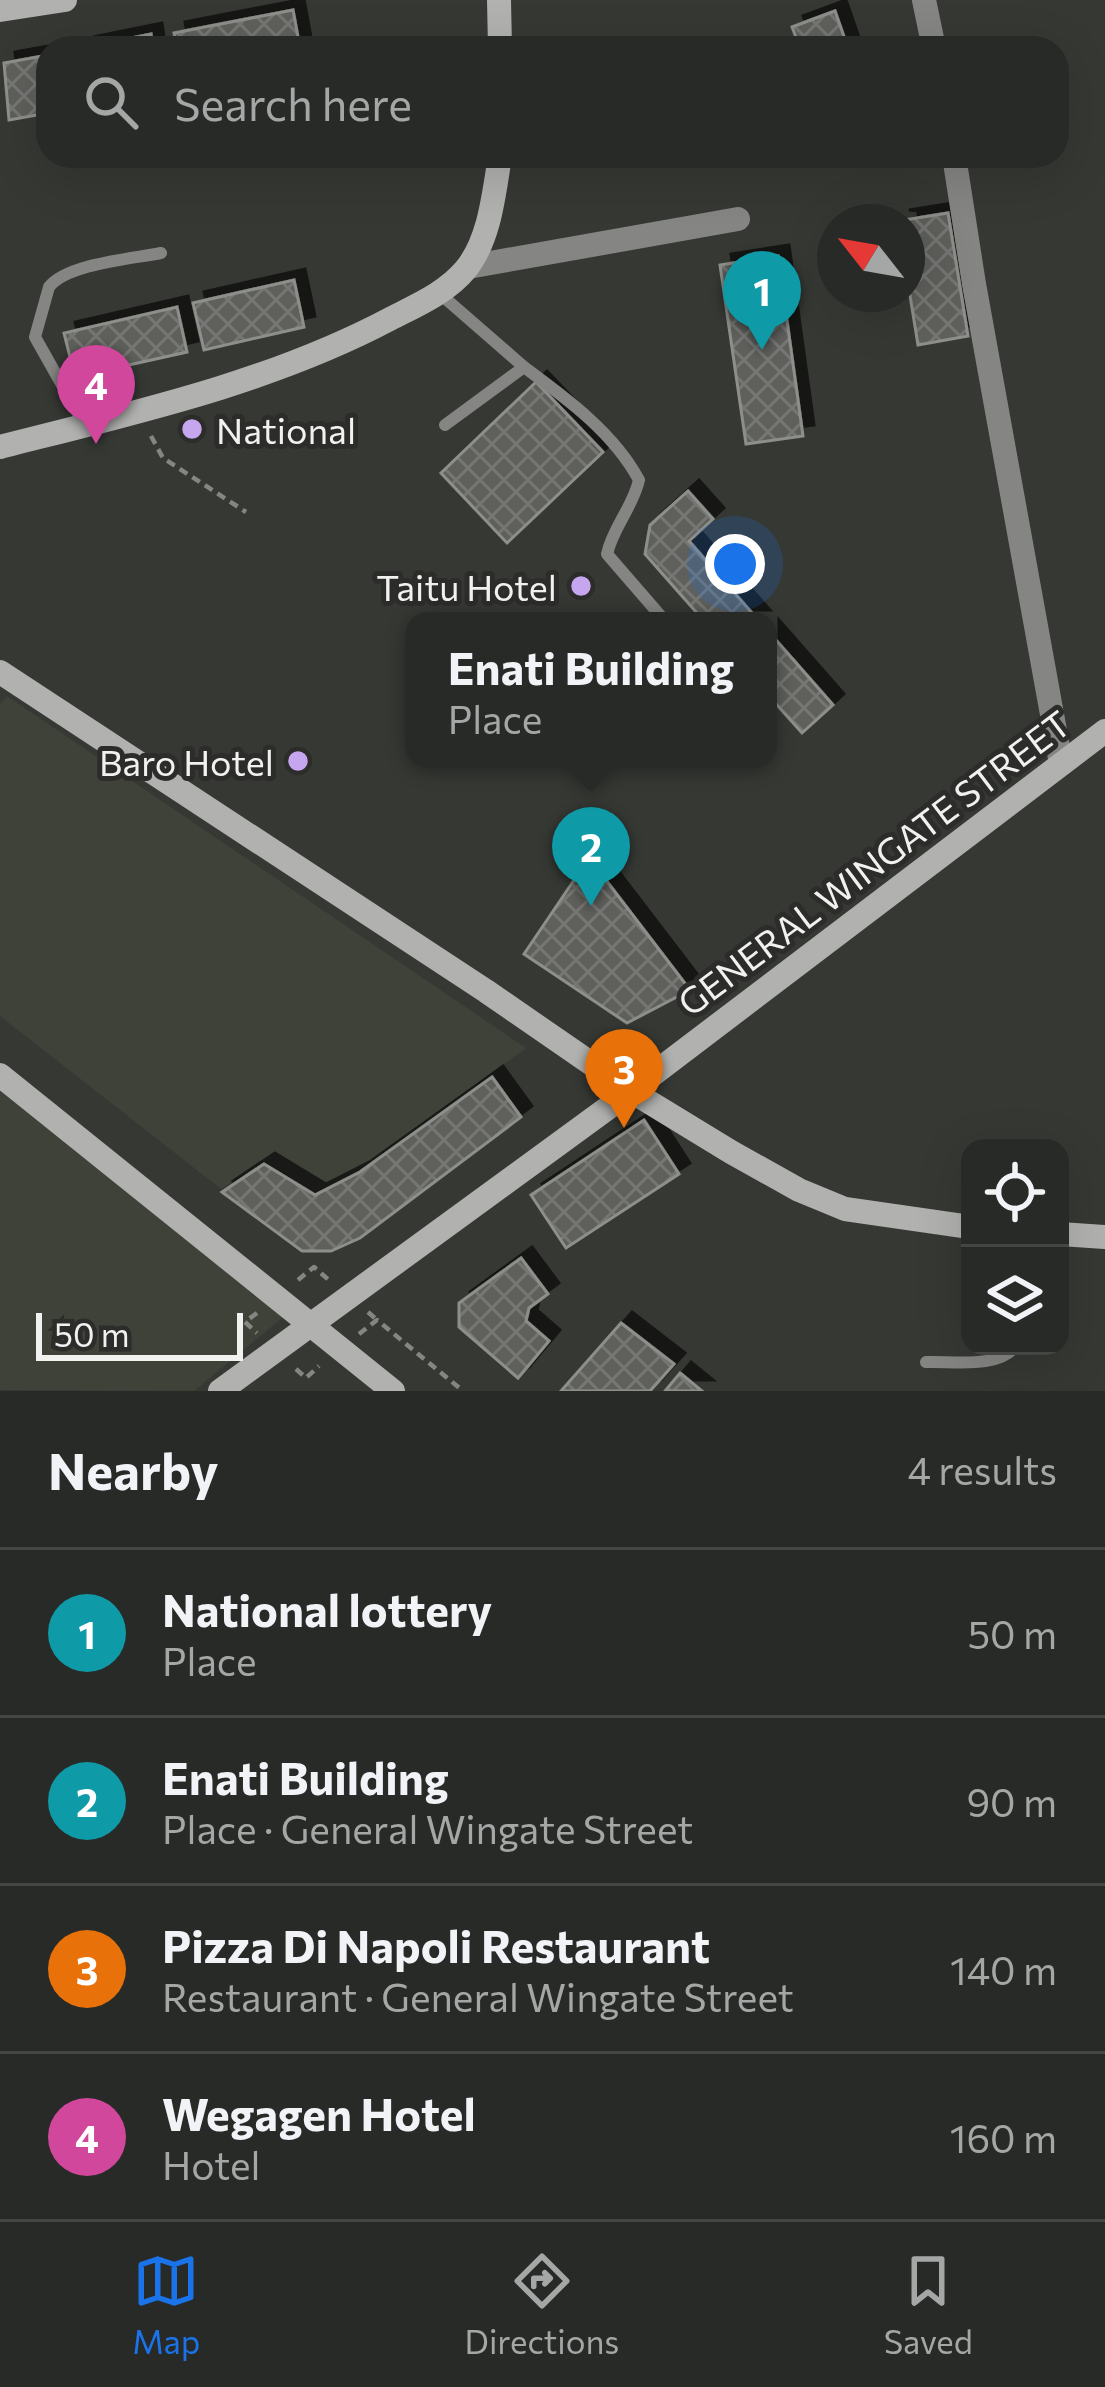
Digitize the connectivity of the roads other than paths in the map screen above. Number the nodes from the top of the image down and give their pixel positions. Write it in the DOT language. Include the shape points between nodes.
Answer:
graph roads {
  1 [pos="65,0"];
  2 [pos="499,0"];
  3 [pos="924,0"];
  4 [pos="0,10"];
  5 [pos="500,36"];
  6 [pos="932,36"];
  7 [pos="498,168"];
  8 [pos="956,168"];
  9 [pos="738,219"];
  10 [pos="161,254"];
  11 [pos="468,267"];
  12 [pos="439,293"];
  13 [pos="524,367"];
  14 [pos="85,424"];
  15 [pos="445,425"];
  16 [pos="0,447"];
  17 [pos="657,612"];
  18 [pos="0,672"];
  19 [pos="1105,731"];
  20 [pos="1061,764"];
  21 [pos="0,1075"];
  22 [pos="631,1091"];
  23 [pos="961,1226"];
  24 [pos="1069,1235"];
  25 [pos="1105,1237"];
  26 [pos="309,1326"];
  27 [pos="1009,1355"];
  28 [pos="926,1362"];
  29 [pos="220,1391"];
  30 [pos="393,1391"];
  1 -- 4 [label="main road"];
  2 -- 5 [label="main road"];
  3 -- 6 [label="street"];
  7 -- 11 [label="main road" via="486,228"];
  8 -- 20 [label="street"];
  9 -- 11 [label="street"];
  10 -- 14 [label="lane" via="94,266 49,287 35,337"];
  11 -- 12 [label="main road"];
  12 -- 13 [label="lane"];
  12 -- 14 [label="main road" via="330,351"];
  13 -- 15 [label="lane"];
  13 -- 17 [label="lane" via="573,403 630,463 639,480 635,498 608,554"];
  14 -- 16 [label="main road"];
  18 -- 22 [label="main road"];
  19 -- 20 [label="main road, GENERAL WINGATE STREET"];
  20 -- 22 [label="main road, GENERAL WINGATE STREET"];
  21 -- 26 [label="main road"];
  22 -- 23 [label="main road" via="844,1209"];
  22 -- 26 [label="main road, GENERAL WINGATE STREET"];
  24 -- 25 [label="main road"];
  26 -- 29 [label="main road, GENERAL WINGATE STREET"];
  26 -- 30 [label="main road"];
  27 -- 28 [label="lane"];
}
